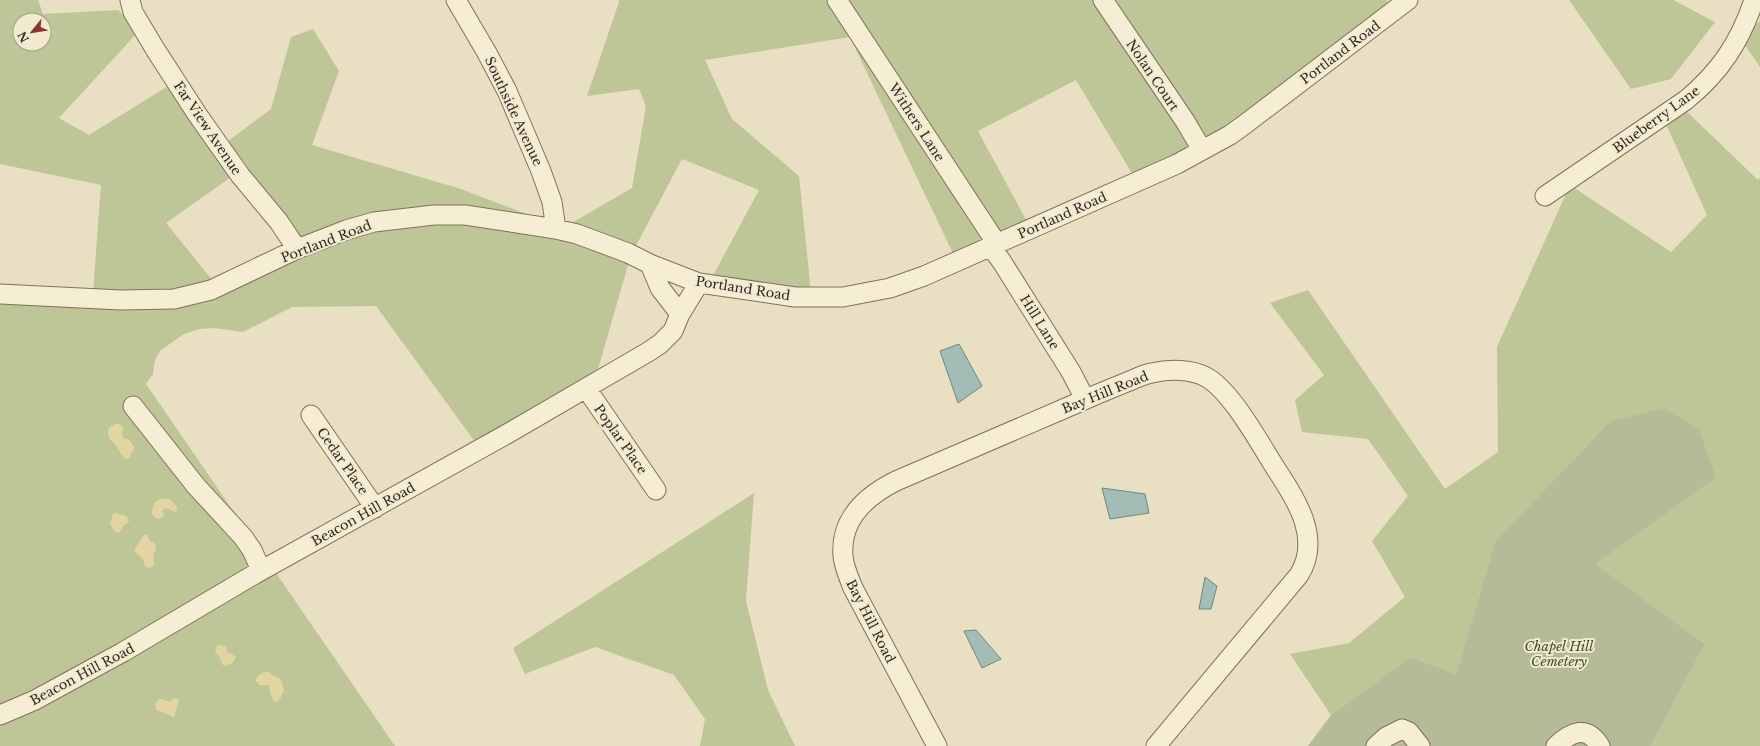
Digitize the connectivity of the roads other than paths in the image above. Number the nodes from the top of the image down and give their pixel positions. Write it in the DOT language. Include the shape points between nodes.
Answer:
graph roads {
  1 [pos="130,0"];
  2 [pos="456,0"];
  3 [pos="837,0"];
  4 [pos="1103,0"];
  5 [pos="1408,0"];
  6 [pos="1754,0"];
  7 [pos="1202,150"];
  8 [pos="1545,196"];
  9 [pos="556,229"];
  10 [pos="994,246"];
  11 [pos="297,250"];
  12 [pos="650,264"];
  13 [pos="699,283"];
  14 [pos="0,294"];
  15 [pos="680,314"];
  16 [pos="586,388"];
  17 [pos="1085,399"];
  18 [pos="133,406"];
  19 [pos="310,415"];
  20 [pos="656,490"];
  21 [pos="375,508"];
  22 [pos="261,570"];
  23 [pos="0,715"];
  24 [pos="937,746"];
  25 [pos="1156,746"];
  26 [pos="1376,746"];
  27 [pos="1420,746"];
  28 [pos="1556,746"];
  29 [pos="1600,746"];
  1 -- 11 [label="street, Far View Avenue" via="133,12 197,114 240,176 279,222"];
  2 -- 9 [label="street, Southside Avenue" via="507,91 541,171 552,202"];
  3 -- 10 [label="street, Withers Lane"];
  4 -- 7 [label="street, Nolan Court"];
  5 -- 7 [label="street, Portland Road" via="1244,125"];
  6 -- 8 [label="street, Blueberry Lane" via="1739,38 1725,60 1697,90"];
  7 -- 10 [label="street, Portland Road"];
  9 -- 11 [label="street, Portland Road" via="465,215 412,216 374,222 346,230"];
  9 -- 12 [label="street, Portland Road" via="577,234"];
  10 -- 13 [label="street, Portland Road" via="918,279 890,288 843,297 795,297"];
  10 -- 17 [label="street, Hill Lane"];
  11 -- 14 [label="street, Portland Road" via="211,290 174,299 121,300"];
  12 -- 13 [label="street, Portland Road"];
  12 -- 15 [label="street" via="660,288"];
  13 -- 15 [label="street, Beacon Hill Road"];
  15 -- 16 [label="street, Beacon Hill Road" via="673,331 660,344"];
  16 -- 20 [label="street, Poplar Place"];
  16 -- 21 [label="street, Beacon Hill Road"];
  17 -- 24 [label="street, Bay Hill Road" via="880,489 859,507 848,528 843,556 853,588"];
  17 -- 25 [label="street, Bay Hill Road" via="1151,373 1185,371 1206,377 1238,410 1288,487 1306,524 1307,550 1299,575"];
  18 -- 22 [label="street" via="196,486 243,537"];
  19 -- 21 [label="street, Cedar Place"];
  21 -- 22 [label="street, Beacon Hill Road"];
  22 -- 23 [label="street, Beacon Hill Road" via="74,680"];
  26 -- 27 [label="street" via="1386,737 1402,730 1409,732"];
  28 -- 29 [label="street" via="1577,733 1593,736"];
}
